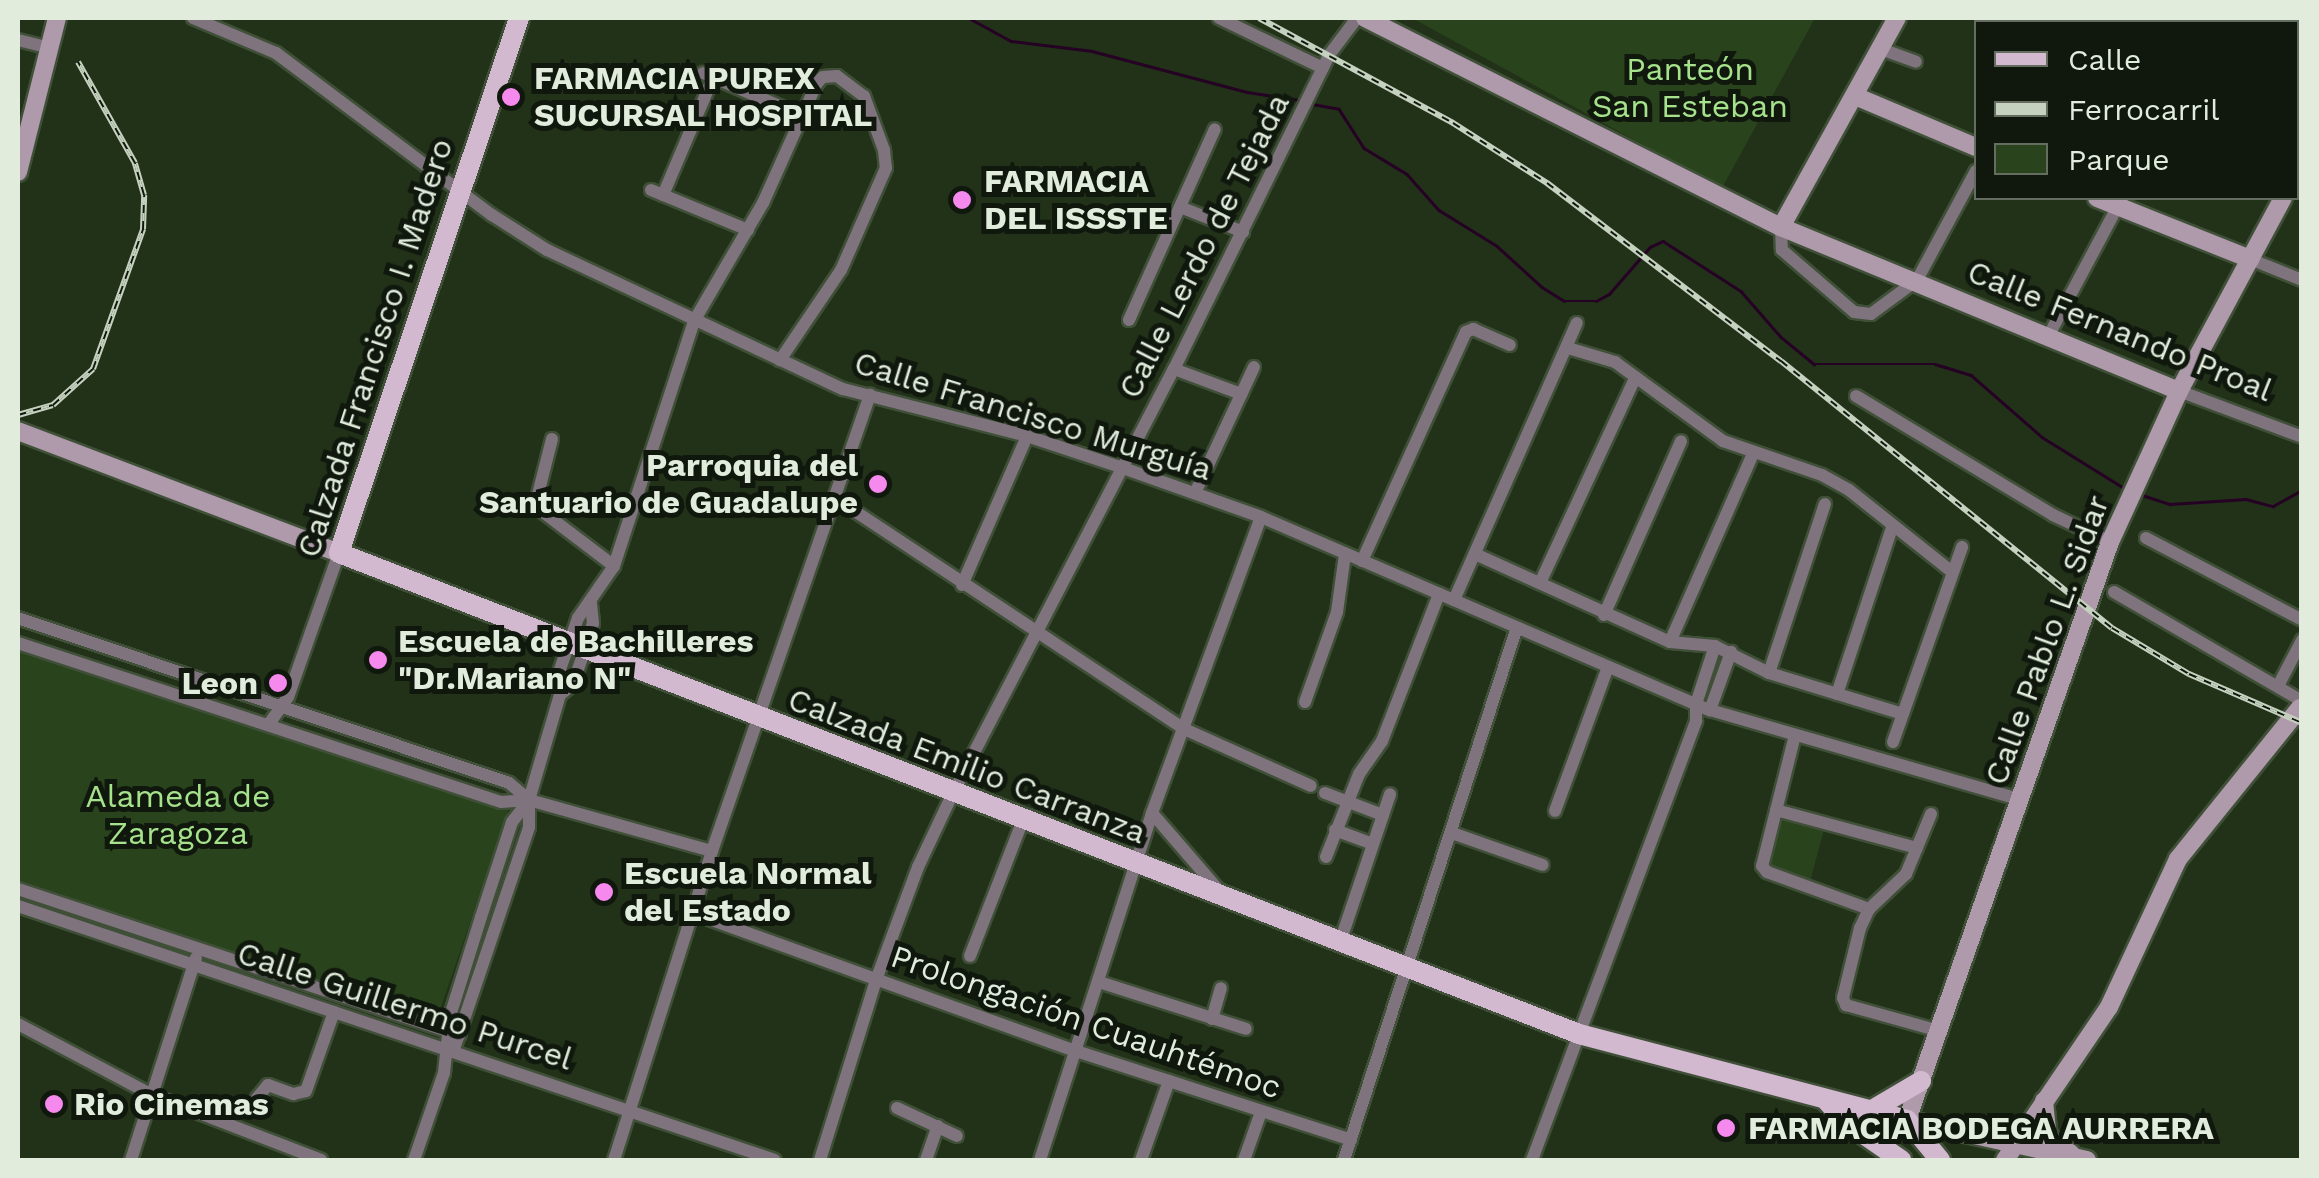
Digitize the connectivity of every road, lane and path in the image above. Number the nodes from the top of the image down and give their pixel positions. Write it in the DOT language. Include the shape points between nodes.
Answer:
graph roads {
  1 [pos="57,18"];
  2 [pos="194,18"];
  3 [pos="519,18"];
  4 [pos="1219,18"];
  5 [pos="1357,18"];
  6 [pos="1365,18"];
  7 [pos="1897,18"];
  8 [pos="18,40"];
  9 [pos="49,48"];
  10 [pos="1881,49"];
  11 [pos="1916,62"];
  12 [pos="1323,68"];
  13 [pos="1855,96"];
  14 [pos="800,115"];
  15 [pos="1215,129"];
  16 [pos="1974,145"];
  17 [pos="18,172"];
  18 [pos="1974,175"];
  19 [pos="458,190"];
  20 [pos="2283,200"];
  21 [pos="2120,202"];
  22 [pos="1180,207"];
  23 [pos="1781,227"];
  24 [pos="748,230"];
  25 [pos="1243,232"];
  26 [pos="2250,259"];
  27 [pos="1917,280"];
  28 [pos="2302,280"];
  29 [pos="1129,320"];
  30 [pos="694,321"];
  31 [pos="1576,324"];
  32 [pos="2049,335"];
  33 [pos="1510,345"];
  34 [pos="1568,348"];
  35 [pos="780,360"];
  36 [pos="1254,367"];
  37 [pos="1174,369"];
  38 [pos="1635,378"];
  39 [pos="2179,390"];
  40 [pos="1241,394"];
  41 [pos="870,395"];
  42 [pos="1856,396"];
  43 [pos="18,431"];
  44 [pos="1028,436"];
  45 [pos="2302,437"];
  46 [pos="552,439"];
  47 [pos="1680,440"];
  48 [pos="1753,454"];
  49 [pos="1123,468"];
  50 [pos="1195,493"];
  51 [pos="835,498"];
  52 [pos="1825,504"];
  53 [pos="1261,517"];
  54 [pos="1892,528"];
  55 [pos="2146,538"];
  56 [pos="2110,542"];
  57 [pos="1962,548"];
  58 [pos="339,553"];
  59 [pos="1345,554"];
  60 [pos="1475,554"];
  61 [pos="1362,561"];
  62 [pos="614,566"];
  63 [pos="1952,572"];
  64 [pos="1540,584"];
  65 [pos="962,585"];
  66 [pos="2114,592"];
  67 [pos="1438,594"];
  68 [pos="1454,600"];
  69 [pos="1604,614"];
  70 [pos="18,618"];
  71 [pos="2302,620"];
  72 [pos="1518,626"];
  73 [pos="1037,634"];
  74 [pos="2302,640"];
  75 [pos="1670,642"];
  76 [pos="18,643"];
  77 [pos="578,644"];
  78 [pos="1716,646"];
  79 [pos="1731,652"];
  80 [pos="1608,667"];
  81 [pos="1769,673"];
  82 [pos="2278,686"];
  83 [pos="1838,694"];
  84 [pos="1304,702"];
  85 [pos="286,704"];
  86 [pos="1696,704"];
  87 [pos="2301,704"];
  88 [pos="1710,710"];
  89 [pos="1903,714"];
  90 [pos="760,719"];
  91 [pos="1696,721"];
  92 [pos="270,724"];
  93 [pos="1182,728"];
  94 [pos="287,730"];
  95 [pos="1796,735"];
  96 [pos="1893,742"];
  97 [pos="1311,786"];
  98 [pos="952,793"];
  99 [pos="1326,794"];
  100 [pos="1390,794"];
  101 [pos="2017,798"];
  102 [pos="529,800"];
  103 [pos="1347,800"];
  104 [pos="1556,810"];
  105 [pos="1776,810"];
  106 [pos="1152,813"];
  107 [pos="1930,814"];
  108 [pos="1382,815"];
  109 [pos="1023,820"];
  110 [pos="1336,830"];
  111 [pos="1452,833"];
  112 [pos="1373,844"];
  113 [pos="1916,848"];
  114 [pos="712,851"];
  115 [pos="1326,857"];
  116 [pos="1136,864"];
  117 [pos="1543,865"];
  118 [pos="18,889"];
  119 [pos="1223,896"];
  120 [pos="54,901"];
  121 [pos="18,906"];
  122 [pos="1869,909"];
  123 [pos="692,913"];
  124 [pos="49,916"];
  125 [pos="144,931"];
  126 [pos="1340,942"];
  127 [pos="138,946"];
  128 [pos="199,950"];
  129 [pos="970,956"];
  130 [pos="194,965"];
  131 [pos="1408,969"];
  132 [pos="876,980"];
  133 [pos="1099,982"];
  134 [pos="1221,988"];
  135 [pos="334,1012"];
  136 [pos="1212,1018"];
  137 [pos="18,1024"];
  138 [pos="1246,1029"];
  139 [pos="1938,1031"];
  140 [pos="453,1033"];
  141 [pos="1579,1034"];
  142 [pos="450,1048"];
  143 [pos="1076,1051"];
  144 [pos="1169,1081"];
  145 [pos="1921,1082"];
  146 [pos="152,1095"];
  147 [pos="257,1098"];
  148 [pos="1828,1101"];
  149 [pos="2044,1101"];
  150 [pos="897,1108"];
  151 [pos="630,1109"];
  152 [pos="1872,1110"];
  153 [pos="1261,1112"];
  154 [pos="1907,1120"];
  155 [pos="1846,1122"];
  156 [pos="938,1126"];
  157 [pos="958,1136"];
  158 [pos="1351,1140"];
  159 [pos="2008,1153"];
  160 [pos="1896,1159"];
  161 [pos="132,1160"];
  162 [pos="321,1160"];
  163 [pos="414,1160"];
  164 [pos="614,1160"];
  165 [pos="775,1160"];
  166 [pos="820,1160"];
  167 [pos="926,1160"];
  168 [pos="1040,1160"];
  169 [pos="1141,1160"];
  170 [pos="1244,1160"];
  171 [pos="1344,1160"];
  172 [pos="1532,1160"];
  173 [pos="1872,1160"];
  174 [pos="1940,1160"];
  175 [pos="2083,1160"];
  1 -- 9 [label="street"];
  2 -- 19 [label="street, Calle Francisco Murguía" via="276,53"];
  3 -- 19 [label="main road, Calzada Francisco I. Madero"];
  4 -- 12 [label="street"];
  5 -- 12 [label="street, Calle Lerdo de Tejada"];
  6 -- 23 [label="street, Calle Fernando Proal"];
  7 -- 10 [label="street"];
  8 -- 9 [label="street"];
  9 -- 17 [label="street"];
  10 -- 11 [label="street"];
  10 -- 13 [label="street"];
  12 -- 25 [label="street, Calle Lerdo de Tejada"];
  13 -- 16 [label="street"];
  13 -- 23 [label="street"];
  14 -- 24 [label="street"];
  14 -- 24 [label="street" via="708,75 658,192"];
  14 -- 35 [label="street" via="823,76 850,83 868,106 886,168 841,270"];
  15 -- 22 [label="street"];
  18 -- 27 [label="street"];
  19 -- 30 [label="street, Calle Francisco Murguía" via="547,250"];
  19 -- 58 [label="main road, Calzada Francisco I. Madero"];
  20 -- 26 [label="street, Calle Pablo L. Sidar"];
  21 -- 26 [label="street"];
  21 -- 32 [label="street"];
  22 -- 25 [label="street"];
  22 -- 29 [label="street"];
  23 -- 27 [label="street, Calle Fernando Proal"];
  23 -- 27 [label="street, Calle Fernando Proal" via="1782,250 1859,314 1871,314"];
  24 -- 30 [label="street"];
  25 -- 37 [label="street, Calle Lerdo de Tejada"];
  26 -- 28 [label="street"];
  26 -- 39 [label="street, Calle Pablo L. Sidar"];
  27 -- 32 [label="street, Calle Fernando Proal"];
  30 -- 35 [label="street, Calle Francisco Murguía"];
  30 -- 62 [label="street"];
  31 -- 34 [label="street"];
  32 -- 39 [label="street, Calle Fernando Proal"];
  33 -- 61 [label="street" via="1466,332"];
  34 -- 38 [label="street" via="1604,356"];
  34 -- 60 [label="street"];
  35 -- 41 [label="street, Calle Francisco Murguía"];
  36 -- 40 [label="street"];
  37 -- 40 [label="street"];
  37 -- 49 [label="street, Calle Lerdo de Tejada"];
  38 -- 48 [label="street" via="1690,420"];
  38 -- 64 [label="street"];
  39 -- 45 [label="street, Calle Fernando Proal"];
  39 -- 56 [label="street, Calle Pablo L. Sidar"];
  40 -- 50 [label="street"];
  41 -- 44 [label="street, Calle Francisco Murguía"];
  41 -- 51 [label="street"];
  42 -- 56 [label="street" via="2054,516"];
  43 -- 58 [label="street, Calzada Emilio Carranza"];
  44 -- 49 [label="street, Calle Francisco Murguía"];
  44 -- 65 [label="street"];
  46 -- 62 [label="street" via="535,506"];
  47 -- 69 [label="street"];
  48 -- 54 [label="street" via="1822,475"];
  48 -- 75 [label="street"];
  49 -- 50 [label="street, Calle Francisco Murguía"];
  49 -- 73 [label="street, Calle Lerdo de Tejada"];
  50 -- 53 [label="street, Calle Francisco Murguía"];
  51 -- 65 [label="street"];
  51 -- 90 [label="street"];
  52 -- 81 [label="street"];
  53 -- 59 [label="street, Calle Francisco Murguía"];
  53 -- 93 [label="street"];
  54 -- 63 [label="street"];
  54 -- 83 [label="street"];
  55 -- 71 [label="street"];
  56 -- 101 [label="street, Calle Pablo L. Sidar"];
  57 -- 63 [label="street"];
  58 -- 77 [label="main road, Calzada Emilio Carranza"];
  58 -- 85 [label="street, Calzada Francisco I. Madero"];
  59 -- 61 [label="street, Calle Francisco Murguía"];
  59 -- 84 [label="street" via="1340,602"];
  60 -- 64 [label="street"];
  60 -- 68 [label="street"];
  61 -- 67 [label="street, Calle Francisco Murguía"];
  62 -- 77 [label="street" via="591,602 593,623"];
  63 -- 89 [label="street"];
  64 -- 69 [label="street"];
  65 -- 73 [label="street"];
  66 -- 82 [label="street"];
  67 -- 68 [label="street, Calle Francisco Murguía"];
  67 -- 103 [label="street" via="1382,741"];
  68 -- 72 [label="street, Calle Francisco Murguía"];
  69 -- 75 [label="street"];
  70 -- 85 [label="street"];
  72 -- 80 [label="street, Calle Francisco Murguía"];
  72 -- 111 [label="street"];
  73 -- 93 [label="street"];
  73 -- 98 [label="street, Calle Lerdo de Tejada"];
  74 -- 82 [label="street"];
  75 -- 78 [label="street"];
  76 -- 92 [label="street"];
  77 -- 90 [label="main road, Calzada Emilio Carranza"];
  77 -- 102 [label="street" via="572,684 560,694"];
  78 -- 79 [label="street"];
  78 -- 86 [label="street"];
  79 -- 81 [label="street"];
  79 -- 88 [label="street"];
  80 -- 86 [label="street, Calle Francisco Murguía"];
  80 -- 104 [label="street"];
  81 -- 83 [label="street"];
  82 -- 87 [label="street"];
  83 -- 89 [label="street"];
  85 -- 92 [label="street"];
  85 -- 94 [label="street"];
  85 -- 102 [label="street" via="509,783"];
  86 -- 88 [label="street, Calle Francisco Murguía"];
  86 -- 91 [label="street"];
  87 -- 149 [label="street" via="2178,859 2109,1007"];
  88 -- 91 [label="street"];
  88 -- 95 [label="street, Calle Francisco Murguía"];
  89 -- 96 [label="street"];
  90 -- 98 [label="main road, Calzada Emilio Carranza"];
  90 -- 114 [label="street"];
  91 -- 141 [label="street"];
  92 -- 94 [label="street"];
  93 -- 97 [label="street"];
  93 -- 106 [label="street"];
  94 -- 102 [label="street" via="500,802"];
  95 -- 101 [label="street, Calle Francisco Murguía"];
  95 -- 105 [label="street"];
  98 -- 109 [label="main road, Calzada Emilio Carranza"];
  98 -- 132 [label="street, Calle Lerdo de Tejada"];
  99 -- 103 [label="street"];
  100 -- 108 [label="street"];
  101 -- 139 [label="street, Calle Pablo L. Sidar"];
  102 -- 114 [label="street"];
  102 -- 140 [label="street" via="529,827"];
  103 -- 108 [label="street"];
  103 -- 110 [label="street"];
  105 -- 113 [label="street"];
  105 -- 122 [label="street" via="1764,870"];
  106 -- 116 [label="street"];
  106 -- 119 [label="street"];
  107 -- 113 [label="street"];
  108 -- 112 [label="street"];
  109 -- 116 [label="main road, Calzada Emilio Carranza"];
  109 -- 129 [label="street"];
  110 -- 112 [label="street"];
  110 -- 115 [label="street"];
  111 -- 117 [label="street"];
  111 -- 131 [label="street"];
  112 -- 126 [label="street"];
  113 -- 122 [label="street" via="1906,874"];
  114 -- 123 [label="street"];
  116 -- 119 [label="main road, Calzada Emilio Carranza"];
  116 -- 133 [label="street"];
  118 -- 120 [label="street, Calle Guillermo Purcel"];
  119 -- 126 [label="main road, Calzada Emilio Carranza"];
  120 -- 124 [label="street"];
  120 -- 125 [label="street, Calle Guillermo Purcel"];
  121 -- 124 [label="street, Calle Guillermo Purcel"];
  122 -- 139 [label="street" via="1844,1003"];
  123 -- 132 [label="street, Prolongación Cuauhtémoc"];
  123 -- 151 [label="street"];
  124 -- 127 [label="street, Calle Guillermo Purcel"];
  125 -- 127 [label="street"];
  125 -- 128 [label="street, Calle Guillermo Purcel"];
  126 -- 131 [label="main road, Calzada Emilio Carranza"];
  127 -- 130 [label="street, Calle Guillermo Purcel"];
  128 -- 130 [label="street"];
  128 -- 140 [label="street, Calle Guillermo Purcel"];
  130 -- 135 [label="street, Calle Guillermo Purcel"];
  130 -- 146 [label="street"];
  131 -- 141 [label="main road, Calzada Emilio Carranza"];
  131 -- 158 [label="street"];
  132 -- 143 [label="street, Prolongación Cuauhtémoc"];
  132 -- 166 [label="street, Calle Lerdo de Tejada"];
  133 -- 136 [label="street"];
  133 -- 143 [label="street"];
  134 -- 136 [label="street"];
  135 -- 142 [label="street, Calle Guillermo Purcel"];
  135 -- 147 [label="street" via="306,1090 293,1094 268,1085"];
  136 -- 138 [label="street"];
  137 -- 146 [label="street"];
  139 -- 145 [label="street, Calle Pablo L. Sidar"];
  140 -- 142 [label="street"];
  141 -- 148 [label="main road, Calzada Emilio Carranza"];
  141 -- 172 [label="street"];
  142 -- 151 [label="street, Calle Guillermo Purcel"];
  142 -- 163 [label="street"];
  143 -- 144 [label="street, Prolongación Cuauhtémoc"];
  143 -- 168 [label="street"];
  144 -- 153 [label="street, Prolongación Cuauhtémoc"];
  144 -- 169 [label="street"];
  145 -- 152 [label="main road"];
  145 -- 154 [label="street, Calle Pablo L. Sidar"];
  146 -- 161 [label="street"];
  146 -- 162 [label="street"];
  148 -- 152 [label="main road, Calzada Emilio Carranza"];
  148 -- 155 [label="main road"];
  149 -- 159 [label="street"];
  149 -- 175 [label="street" via="2050,1138"];
  150 -- 156 [label="street"];
  151 -- 164 [label="street"];
  151 -- 165 [label="street, Calle Guillermo Purcel"];
  152 -- 154 [label="main road, Calzada Emilio Carranza"];
  153 -- 158 [label="street, Prolongación Cuauhtémoc"];
  153 -- 170 [label="street"];
  154 -- 159 [label="street"];
  154 -- 160 [label="main road"];
  154 -- 174 [label="main road"];
  155 -- 160 [label="main road"];
  155 -- 173 [label="main road"];
  156 -- 157 [label="street"];
  156 -- 167 [label="street"];
  158 -- 171 [label="street"];
  159 -- 175 [label="street"];
}
